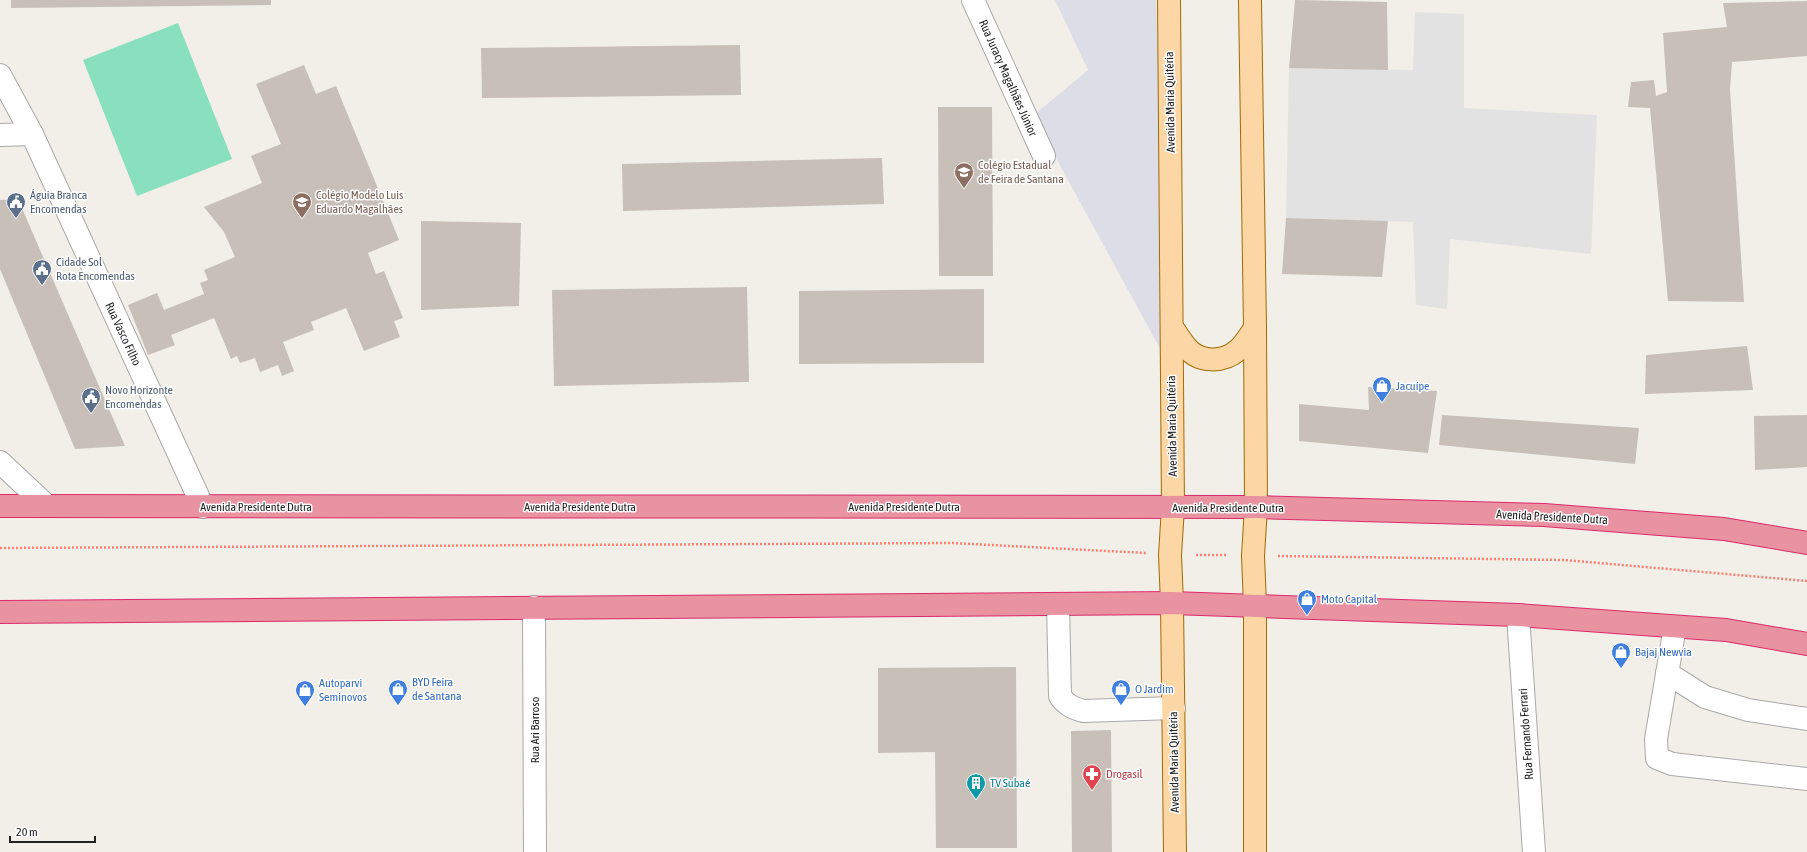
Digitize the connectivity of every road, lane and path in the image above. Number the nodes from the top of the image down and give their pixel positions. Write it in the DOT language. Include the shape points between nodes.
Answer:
graph roads {
  1 [pos="973,0"];
  2 [pos="1169,0"];
  3 [pos="1250,0"];
  4 [pos="0,75"];
  5 [pos="32,134"];
  6 [pos="0,135"];
  7 [pos="1044,156"];
  8 [pos="1172,327"];
  9 [pos="1255,328"];
  10 [pos="0,462"];
  11 [pos="46,505"];
  12 [pos="0,506"];
  13 [pos="203,507"];
  14 [pos="1173,507"];
  15 [pos="1256,507"];
  16 [pos="1807,543"];
  17 [pos="0,548"];
  18 [pos="1170,555"];
  19 [pos="1253,556"];
  20 [pos="1807,581"];
  21 [pos="1172,603"];
  22 [pos="1058,604"];
  23 [pos="1255,605"];
  24 [pos="534,607"];
  25 [pos="0,612"];
  26 [pos="1518,615"];
  27 [pos="1675,626"];
  28 [pos="1807,644"];
  29 [pos="1667,673"];
  30 [pos="1174,708"];
  31 [pos="1807,719"];
  32 [pos="1807,779"];
  33 [pos="535,852"];
  34 [pos="1175,852"];
  35 [pos="1254,852"];
  36 [pos="1534,852"];
  1 -- 7 [label="street, Rua Juracy Magalhães Júnior"];
  2 -- 8 [label="main road, Avenida Maria Quitéria"];
  3 -- 9 [label="main road"];
  4 -- 5 [label="street, Rua Vasco Filho"];
  5 -- 6 [label="street"];
  5 -- 13 [label="street, Rua Vasco Filho"];
  8 -- 9 [label="main road" via="1186,348 1199,358 1215,360 1228,357"];
  8 -- 14 [label="main road, Avenida Maria Quitéria"];
  9 -- 15 [label="main road"];
  10 -- 11 [label="street"];
  11 -- 12 [label="highway, Avenida Presidente Dutra"];
  11 -- 13 [label="highway, Avenida Presidente Dutra"];
  13 -- 14 [label="highway, Avenida Presidente Dutra"];
  14 -- 15 [label="highway, Avenida Presidente Dutra"];
  14 -- 18 [label="main road, Avenida Maria Quitéria"];
  15 -- 16 [label="highway, Avenida Presidente Dutra" via="1544,515 1724,529"];
  15 -- 19 [label="main road"];
  17 -- 18 [label="path" via="952,543"];
  18 -- 19 [label="path"];
  18 -- 21 [label="main road, Avenida Maria Quitéria"];
  19 -- 20 [label="path" via="1564,560"];
  19 -- 23 [label="main road"];
  21 -- 22 [label="highway"];
  21 -- 23 [label="highway"];
  21 -- 30 [label="main road, Avenida Maria Quitéria"];
  22 -- 24 [label="highway"];
  22 -- 30 [label="street" via="1060,696 1065,703 1083,711"];
  23 -- 26 [label="highway"];
  23 -- 35 [label="main road"];
  24 -- 25 [label="highway"];
  24 -- 33 [label="street, Rua Ari Barroso"];
  26 -- 27 [label="highway"];
  26 -- 36 [label="street, Rua Fernando Ferrari"];
  27 -- 28 [label="highway" via="1726,630"];
  27 -- 29 [label="street"];
  29 -- 31 [label="street" via="1705,697 1748,710"];
  29 -- 32 [label="street" via="1656,739 1657,758 1672,764"];
  30 -- 34 [label="main road, Avenida Maria Quitéria"];
}
